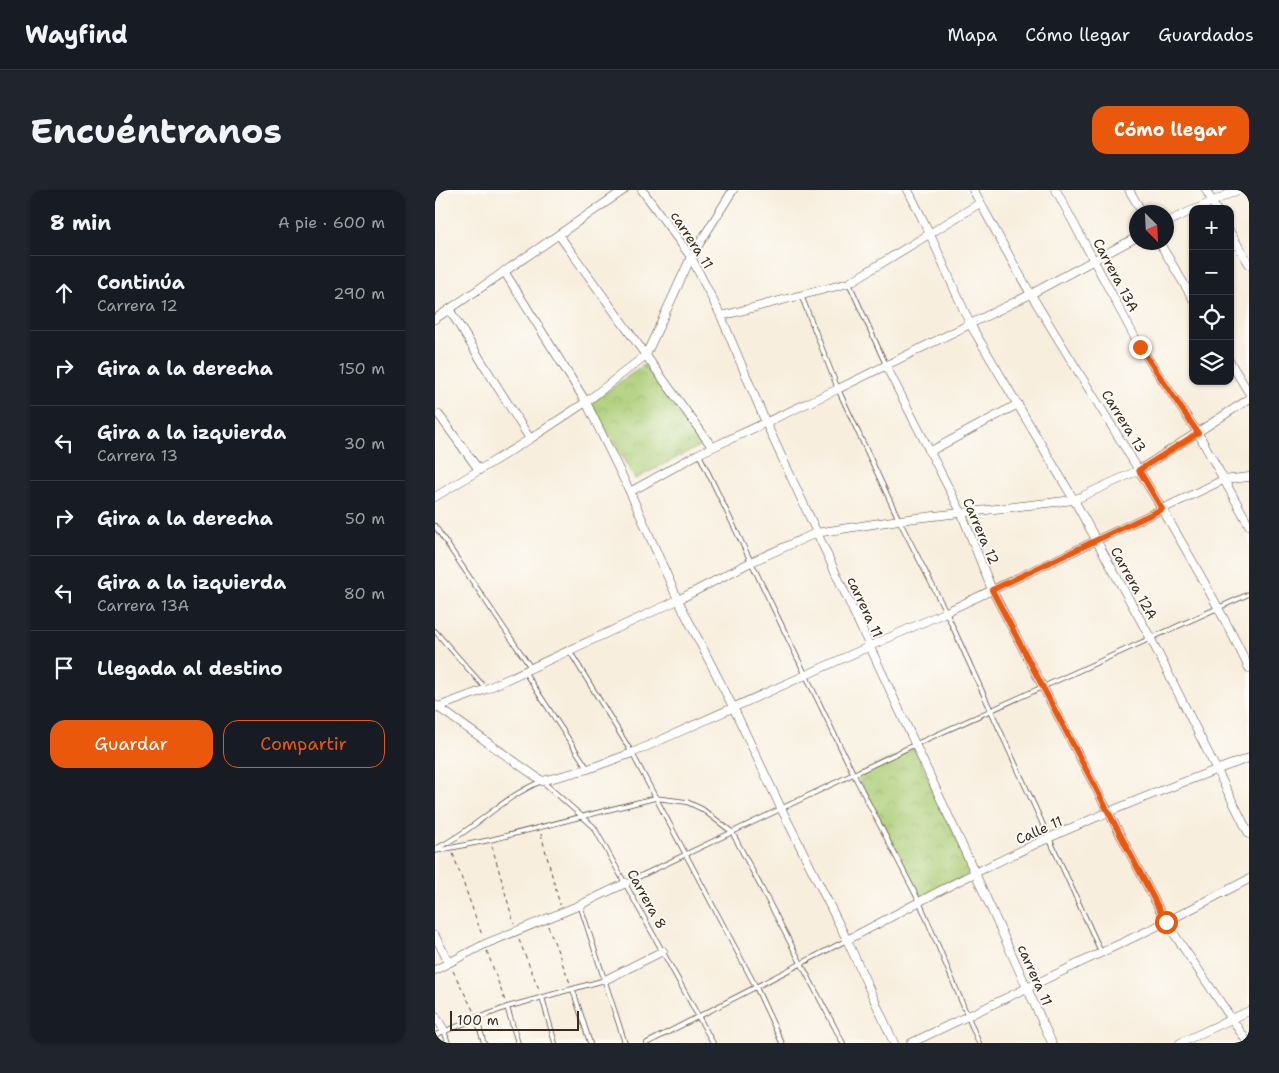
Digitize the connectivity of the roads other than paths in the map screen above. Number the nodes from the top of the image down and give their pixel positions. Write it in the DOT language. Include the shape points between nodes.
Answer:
graph roads {
  1 [pos="625,190"];
  2 [pos="642,190"];
  3 [pos="733,190"];
  4 [pos="908,190"];
  5 [pos="973,190"];
  6 [pos="1056,190"];
  7 [pos="1129,190"];
  8 [pos="1206,190"];
  9 [pos="1237,190"];
  10 [pos="980,203"];
  11 [pos="1138,205"];
  12 [pos="1214,205"];
  13 [pos="1189,211"];
  14 [pos="1174,219"];
  15 [pos="929,232"];
  16 [pos="559,235"];
  17 [pos="1234,239"];
  18 [pos="1129,241"];
  19 [pos="1164,250"];
  20 [pos="691,257"];
  21 [pos="1094,261"];
  22 [pos="1249,264"];
  23 [pos="504,271"];
  24 [pos="849,282"];
  25 [pos="1031,294"];
  26 [pos="801,295"];
  27 [pos="1191,295"];
  28 [pos="449,308"];
  29 [pos="721,316"];
  30 [pos="435,319"];
  31 [pos="970,324"];
  32 [pos="646,355"];
  33 [pos="886,366"];
  34 [pos="1234,369"];
  35 [pos="838,390"];
  36 [pos="1249,393"];
  37 [pos="1249,399"];
  38 [pos="586,402"];
  39 [pos="1018,404"];
  40 [pos="439,415"];
  41 [pos="766,423"];
  42 [pos="1198,433"];
  43 [pos="531,439"];
  44 [pos="712,447"];
  45 [pos="929,452"];
  46 [pos="698,454"];
  47 [pos="479,470"];
  48 [pos="1139,470"];
  49 [pos="1249,477"];
  50 [pos="1223,480"];
  51 [pos="630,492"];
  52 [pos="435,496"];
  53 [pos="1074,500"];
  54 [pos="1162,509"];
  55 [pos="961,512"];
  56 [pos="899,520"];
  57 [pos="1249,525"];
  58 [pos="435,526"];
  59 [pos="816,533"];
  60 [pos="1096,540"];
  61 [pos="751,562"];
  62 [pos="992,590"];
  63 [pos="1249,594"];
  64 [pos="678,600"];
  65 [pos="1219,606"];
  66 [pos="946,612"];
  67 [pos="435,630"];
  68 [pos="1151,639"];
  69 [pos="869,646"];
  70 [pos="569,650"];
  71 [pos="1249,668"];
  72 [pos="528,669"];
  73 [pos="805,674"];
  74 [pos="1044,687"];
  75 [pos="486,689"];
  76 [pos="437,706"];
  77 [pos="734,709"];
  78 [pos="990,710"];
  79 [pos="914,745"];
  80 [pos="632,753"];
  81 [pos="1249,758"];
  82 [pos="588,769"];
  83 [pos="1216,770"];
  84 [pos="853,774"];
  85 [pos="542,781"];
  86 [pos="655,798"];
  87 [pos="781,808"];
  88 [pos="1109,812"];
  89 [pos="584,817"];
  90 [pos="732,832"];
  91 [pos="1249,834"];
  92 [pos="1048,839"];
  93 [pos="435,850"];
  94 [pos="685,857"];
  95 [pos="975,873"];
  96 [pos="1249,879"];
  97 [pos="626,883"];
  98 [pos="920,903"];
  99 [pos="580,905"];
  100 [pos="1166,922"];
  101 [pos="435,936"];
  102 [pos="847,940"];
  103 [pos="663,951"];
  104 [pos="1101,952"];
  105 [pos="448,961"];
  106 [pos="801,963"];
  107 [pos="435,970"];
  108 [pos="605,980"];
  109 [pos="756,987"];
  110 [pos="1027,987"];
  111 [pos="573,990"];
  112 [pos="542,997"];
  113 [pos="507,1007"];
  114 [pos="1249,1010"];
  115 [pos="967,1015"];
  116 [pos="435,1016"];
  117 [pos="476,1017"];
  118 [pos="699,1017"];
  119 [pos="1233,1018"];
  120 [pos="444,1030"];
  121 [pos="435,1035"];
  122 [pos="448,1043"];
  123 [pos="484,1043"];
  124 [pos="518,1043"];
  125 [pos="555,1043"];
  126 [pos="590,1043"];
  127 [pos="625,1043"];
  128 [pos="647,1043"];
  129 [pos="713,1043"];
  130 [pos="782,1043"];
  131 [pos="843,1043"];
  132 [pos="894,1043"];
  133 [pos="911,1043"];
  134 [pos="979,1043"];
  135 [pos="1051,1043"];
  136 [pos="1180,1043"];
  137 [pos="1248,1043"];
  1 -- 16 [label="street"];
  2 -- 20 [label="street, carrera 11"];
  3 -- 20 [label="street"];
  4 -- 15 [label="street, Carrera 12A"];
  5 -- 10 [label="street, Carrera 13"];
  6 -- 21 [label="street, Carrera 13A"];
  7 -- 11 [label="street"];
  8 -- 12 [label="street"];
  9 -- 12 [label="street"];
  10 -- 15 [label="street"];
  10 -- 25 [label="street, Carrera 13"];
  13 -- 14 [label="street"];
  15 -- 24 [label="street"];
  15 -- 31 [label="street, Carrera 12A"];
  16 -- 23 [label="street"];
  16 -- 32 [label="street"];
  17 -- 22 [label="street"];
  18 -- 21 [label="street"];
  19 -- 27 [label="street"];
  20 -- 29 [label="street, carrera 11"];
  20 -- 32 [label="street"];
  21 -- 25 [label="street"];
  21 -- 42 [label="street, Carrera 13A" via="1140,347"];
  23 -- 28 [label="street"];
  23 -- 38 [label="street"];
  24 -- 26 [label="street"];
  24 -- 33 [label="lane"];
  25 -- 31 [label="street"];
  25 -- 48 [label="street, Carrera 13"];
  26 -- 29 [label="street"];
  26 -- 35 [label="lane"];
  28 -- 30 [label="street"];
  28 -- 43 [label="street"];
  29 -- 41 [label="street, carrera 11"];
  31 -- 33 [label="street"];
  31 -- 39 [label="street, Carrera 12A"];
  32 -- 38 [label="street"];
  32 -- 44 [label="street"];
  33 -- 35 [label="street"];
  33 -- 45 [label="street, Carrera 12"];
  34 -- 36 [label="street"];
  35 -- 41 [label="street"];
  35 -- 56 [label="lane"];
  37 -- 42 [label="street"];
  38 -- 43 [label="street"];
  38 -- 51 [label="street"];
  39 -- 45 [label="street"];
  39 -- 53 [label="street, Carrera 12A"];
  40 -- 47 [label="street"];
  41 -- 44 [label="street"];
  41 -- 59 [label="street, carrera 11"];
  42 -- 48 [label="street"];
  42 -- 50 [label="street, Carrera 13A"];
  43 -- 47 [label="street"];
  44 -- 46 [label="street"];
  45 -- 55 [label="street, Carrera 12"];
  46 -- 51 [label="street"];
  46 -- 61 [label="lane"];
  47 -- 52 [label="street"];
  48 -- 53 [label="street"];
  48 -- 54 [label="street, Carrera 13"];
  49 -- 50 [label="street"];
  50 -- 54 [label="street"];
  50 -- 57 [label="street, Carrera 13A"];
  51 -- 64 [label="street"];
  53 -- 55 [label="street"];
  53 -- 60 [label="street, Carrera 12A"];
  54 -- 60 [label="street"];
  54 -- 65 [label="street, Carrera 13"];
  55 -- 56 [label="street"];
  55 -- 62 [label="street, Carrera 12"];
  56 -- 59 [label="street"];
  56 -- 66 [label="lane"];
  58 -- 72 [label="lane"];
  59 -- 61 [label="street"];
  59 -- 69 [label="street, carrera 11"];
  60 -- 62 [label="street"];
  60 -- 68 [label="street, Carrera 12A"];
  61 -- 64 [label="street"];
  61 -- 73 [label="lane"];
  62 -- 66 [label="street"];
  62 -- 74 [label="street, Carrera 12"];
  63 -- 65 [label="lane"];
  64 -- 70 [label="street"];
  64 -- 77 [label="street"];
  65 -- 68 [label="lane"];
  65 -- 71 [label="street, Carrera 13"];
  66 -- 69 [label="street"];
  66 -- 78 [label="lane"];
  67 -- 75 [label="lane"];
  68 -- 74 [label="lane"];
  68 -- 83 [label="street, Carrera 12A"];
  69 -- 73 [label="street"];
  69 -- 79 [label="street, carrera 11"];
  70 -- 72 [label="street"];
  70 -- 80 [label="lane"];
  72 -- 75 [label="street"];
  72 -- 82 [label="lane"];
  73 -- 77 [label="street"];
  73 -- 84 [label="lane"];
  74 -- 78 [label="lane"];
  74 -- 88 [label="street, Carrera 12"];
  75 -- 76 [label="street"];
  76 -- 85 [label="street"];
  77 -- 80 [label="street"];
  77 -- 87 [label="street"];
  78 -- 79 [label="lane"];
  78 -- 92 [label="lane"];
  79 -- 84 [label="lane"];
  79 -- 95 [label="street, carrera 11"];
  80 -- 82 [label="street"];
  80 -- 86 [label="lane"];
  81 -- 83 [label="street, Calle 11"];
  82 -- 85 [label="street"];
  83 -- 88 [label="street, Calle 11"];
  83 -- 91 [label="street, Carrera 12A"];
  84 -- 87 [label="lane"];
  84 -- 98 [label="lane"];
  85 -- 89 [label="lane, Carrera 8"];
  85 -- 93 [label="lane" via="511,797 467,832"];
  86 -- 89 [label="lane"];
  86 -- 90 [label="lane" via="687,802"];
  86 -- 94 [label="lane"];
  87 -- 90 [label="lane"];
  87 -- 102 [label="street"];
  88 -- 92 [label="street, Calle 11"];
  88 -- 100 [label="street, Carrera 12"];
  89 -- 93 [label="lane"];
  89 -- 97 [label="lane, Carrera 8" via="594,828"];
  90 -- 94 [label="lane"];
  90 -- 106 [label="lane"];
  92 -- 95 [label="street, Calle 11"];
  92 -- 104 [label="lane"];
  94 -- 97 [label="lane"];
  94 -- 109 [label="lane"];
  95 -- 98 [label="street, Calle 11"];
  95 -- 110 [label="street, carrera 11"];
  96 -- 100 [label="street"];
  97 -- 99 [label="street"];
  97 -- 103 [label="lane, Carrera 8"];
  98 -- 102 [label="street, Calle 11"];
  98 -- 115 [label="lane"];
  99 -- 105 [label="street"];
  99 -- 108 [label="lane"];
  100 -- 104 [label="street"];
  100 -- 119 [label="street, Carrera 12"];
  101 -- 105 [label="street"];
  102 -- 106 [label="lane"];
  102 -- 132 [label="street"];
  103 -- 108 [label="street"];
  103 -- 118 [label="lane, Carrera 8"];
  104 -- 110 [label="street"];
  105 -- 107 [label="street"];
  106 -- 109 [label="lane"];
  106 -- 131 [label="lane"];
  108 -- 111 [label="lane"];
  108 -- 127 [label="lane"];
  109 -- 118 [label="lane"];
  109 -- 130 [label="lane"];
  110 -- 115 [label="street"];
  110 -- 135 [label="street, carrera 11"];
  111 -- 112 [label="lane"];
  111 -- 126 [label="lane"];
  112 -- 113 [label="lane"];
  112 -- 125 [label="lane"];
  113 -- 117 [label="lane"];
  113 -- 124 [label="lane"];
  114 -- 119 [label="street"];
  115 -- 133 [label="street"];
  115 -- 134 [label="lane"];
  116 -- 120 [label="street"];
  117 -- 120 [label="lane"];
  117 -- 123 [label="lane"];
  118 -- 128 [label="lane"];
  118 -- 129 [label="lane, Carrera 8"];
  119 -- 136 [label="street"];
  119 -- 137 [label="street, Carrera 12"];
  120 -- 121 [label="lane"];
  120 -- 122 [label="lane"];
}
